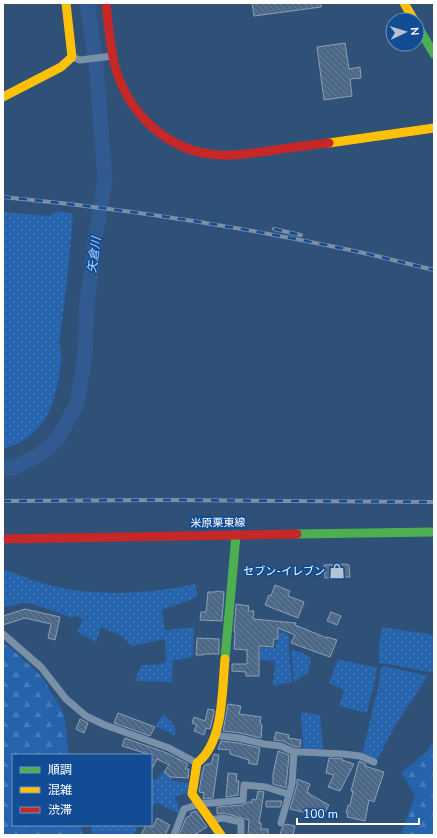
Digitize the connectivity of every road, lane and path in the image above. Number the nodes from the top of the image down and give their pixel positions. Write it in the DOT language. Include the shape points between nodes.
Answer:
graph roads {
  1 [pos="66,3"];
  2 [pos="106,3"];
  3 [pos="404,3"];
  4 [pos="409,12"];
  5 [pos="425,39"];
  6 [pos="434,54"];
  7 [pos="111,57"];
  8 [pos="76,59"];
  9 [pos="3,97"];
  10 [pos="434,128"];
  11 [pos="434,532"];
  12 [pos="236,535"];
  13 [pos="3,539"];
  14 [pos="3,634"];
  15 [pos="215,734"];
  16 [pos="294,752"];
  17 [pos="197,762"];
  18 [pos="374,762"];
  19 [pos="288,794"];
  20 [pos="200,804"];
  21 [pos="210,820"];
  22 [pos="281,823"];
  23 [pos="174,835"];
  24 [pos="221,835"];
  25 [pos="241,835"];
  1 -- 8 [label="street" via="72,48"];
  2 -- 7 [label="street"];
  3 -- 4 [label="street"];
  5 -- 6 [label="street"];
  7 -- 8 [label="street"];
  7 -- 10 [label="street" via="128,98 138,113 174,144 208,155 239,155"];
  8 -- 9 [label="street"];
  11 -- 12 [label="street, 米原栗東線"];
  12 -- 13 [label="street, 米原栗東線"];
  12 -- 15 [label="street" via="224,687"];
  14 -- 17 [label="street" via="41,667 66,699 86,716 169,748"];
  15 -- 16 [label="street" via="281,746"];
  15 -- 17 [label="street" via="207,753"];
  16 -- 18 [label="street" via="338,753 360,756"];
  16 -- 19 [label="street" via="292,784"];
  17 -- 20 [label="street" via="192,794"];
  19 -- 20 [label="street" via="244,785 243,800"];
  19 -- 22 [label="street"];
  20 -- 21 [label="street"];
  20 -- 23 [label="street" via="184,809"];
  21 -- 24 [label="street"];
  21 -- 25 [label="street" via="223,818 242,822"];
}
